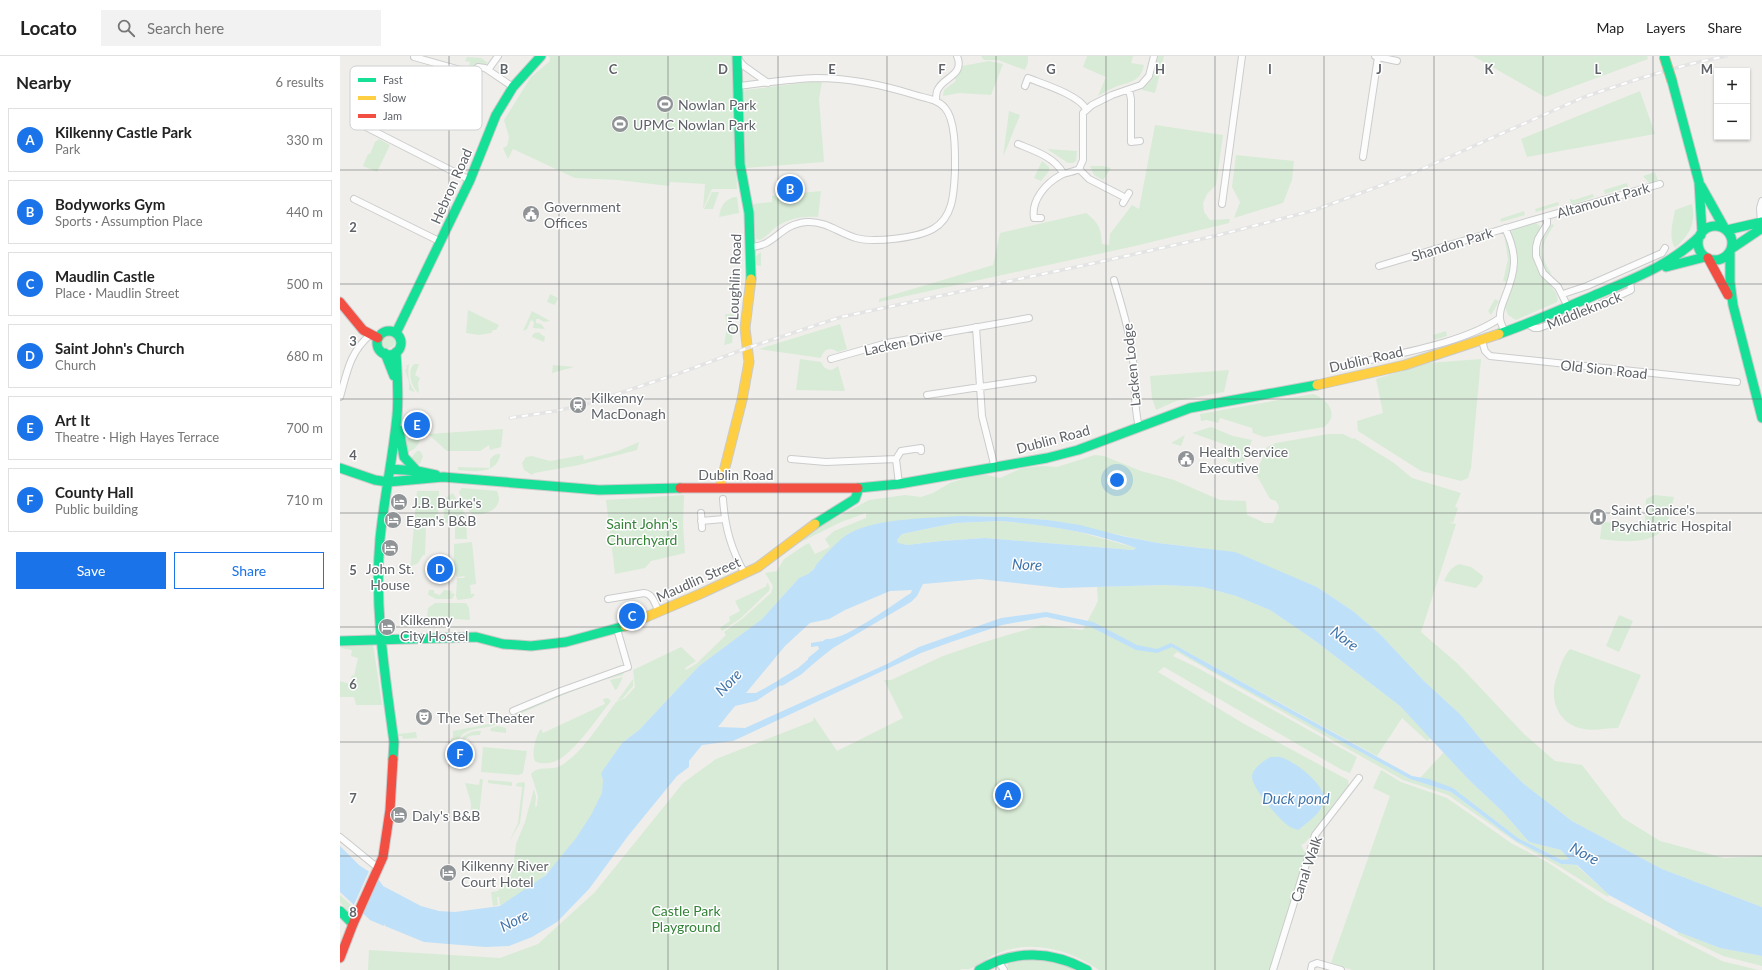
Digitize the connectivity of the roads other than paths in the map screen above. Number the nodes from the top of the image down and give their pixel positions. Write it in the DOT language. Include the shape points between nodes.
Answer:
graph roads {
  1 [pos="498,56"];
  2 [pos="541,56"];
  3 [pos="1154,56"];
  4 [pos="1242,56"];
  5 [pos="1664,56"];
  6 [pos="414,57"];
  7 [pos="737,57"];
  8 [pos="959,57"];
  9 [pos="1376,57"];
  10 [pos="1397,61"];
  11 [pos="447,66"];
  12 [pos="482,68"];
  13 [pos="488,70"];
  14 [pos="768,83"];
  15 [pos="738,86"];
  16 [pos="1025,86"];
  17 [pos="513,87"];
  18 [pos="1129,90"];
  19 [pos="936,101"];
  20 [pos="1086,109"];
  21 [pos="372,130"];
  22 [pos="1140,141"];
  23 [pos="1018,144"];
  24 [pos="1363,157"];
  25 [pos="1080,169"];
  26 [pos="1063,174"];
  27 [pos="470,180"];
  28 [pos="1699,182"];
  29 [pos="1660,184"];
  30 [pos="1126,198"];
  31 [pos="354,199"];
  32 [pos="1762,201"];
  33 [pos="363,204"];
  34 [pos="1222,204"];
  35 [pos="360,211"];
  36 [pos="1547,216"];
  37 [pos="1041,218"];
  38 [pos="1762,224"];
  39 [pos="1505,228"];
  40 [pos="1726,230"];
  41 [pos="1701,233"];
  42 [pos="441,242"];
  43 [pos="751,248"];
  44 [pos="1665,248"];
  45 [pos="1731,250"];
  46 [pos="1706,258"];
  47 [pos="1379,266"];
  48 [pos="1644,274"];
  49 [pos="1114,280"];
  50 [pos="1630,280"];
  51 [pos="1562,294"];
  52 [pos="340,302"];
  53 [pos="1733,305"];
  54 [pos="1568,307"];
  55 [pos="1029,318"];
  56 [pos="1500,318"];
  57 [pos="1527,324"];
  58 [pos="976,327"];
  59 [pos="1505,332"];
  60 [pos="396,333"];
  61 [pos="374,336"];
  62 [pos="1482,341"];
  63 [pos="396,352"];
  64 [pos="385,353"];
  65 [pos="831,359"];
  66 [pos="1353,361"];
  67 [pos="1033,378"];
  68 [pos="1736,382"];
  69 [pos="980,386"];
  70 [pos="398,391"];
  71 [pos="927,395"];
  72 [pos="340,397"];
  73 [pos="397,414"];
  74 [pos="1762,418"];
  75 [pos="1139,427"];
  76 [pos="921,451"];
  77 [pos="791,459"];
  78 [pos="896,459"];
  79 [pos="340,468"];
  80 [pos="994,468"];
  81 [pos="390,469"];
  82 [pos="417,471"];
  83 [pos="443,477"];
  84 [pos="388,482"];
  85 [pos="900,484"];
  86 [pos="720,487"];
  87 [pos="859,488"];
  88 [pos="723,499"];
  89 [pos="701,513"];
  90 [pos="724,519"];
  91 [pos="745,574"];
  92 [pos="608,600"];
  93 [pos="659,612"];
  94 [pos="617,629"];
  95 [pos="380,640"];
  96 [pos="340,641"];
  97 [pos="513,711"];
  98 [pos="1359,778"];
  99 [pos="340,837"];
  100 [pos="377,870"];
  101 [pos="340,911"];
  102 [pos="354,921"];
  103 [pos="340,958"];
  104 [pos="998,961"];
  105 [pos="980,970"];
  106 [pos="1004,970"];
  107 [pos="1088,970"];
  108 [pos="1273,970"];
  109 [pos="1311,970"];
  110 [pos="1341,970"];
  1 -- 13 [label="street"];
  2 -- 17 [label="main road, Hebron Road"];
  3 -- 18 [label="street" via="1146,81"];
  4 -- 34 [label="street"];
  5 -- 28 [label="main road, bridge"];
  6 -- 11 [label="street"];
  7 -- 14 [label="street" via="744,66"];
  7 -- 15 [label="main road, O'Loughlin Road"];
  8 -- 19 [label="street" via="954,75 938,89"];
  9 -- 10 [label="street"];
  9 -- 24 [label="street"];
  12 -- 13 [label="street"];
  13 -- 17 [label="street"];
  14 -- 15 [label="street"];
  14 -- 19 [label="street" via="815,78 878,84"];
  15 -- 43 [label="main road, O'Loughlin Road" via="740,164 749,213"];
  16 -- 20 [label="street" via="1028,78 1031,79 1073,97 1085,105"];
  17 -- 27 [label="main road, Hebron Road" via="496,115"];
  18 -- 20 [label="street"];
  18 -- 22 [label="street" via="1131,142"];
  19 -- 43 [label="street" via="949,115 955,149 954,195 949,212 941,223 932,230 881,241 857,238 819,223 799,223 785,229 765,245"];
  20 -- 25 [label="street" via="1083,113 1083,160"];
  21 -- 27 [label="street"];
  23 -- 26 [label="street" via="1054,161"];
  25 -- 26 [label="street"];
  25 -- 30 [label="street" via="1089,179"];
  26 -- 37 [label="street" via="1037,198 1033,206 1034,218"];
  27 -- 42 [label="main road, Hebron Road"];
  28 -- 40 [label="main road"];
  28 -- 41 [label="main road"];
  29 -- 36 [label="street, Altamount Park"];
  31 -- 33 [label="street"];
  32 -- 38 [label="street"];
  33 -- 35 [label="street"];
  33 -- 42 [label="street"];
  36 -- 39 [label="street, Altamount Park"];
  36 -- 51 [label="street, Altamount Park" via="1547,224 1538,239 1536,256 1543,273"];
  38 -- 40 [label="main road"];
  38 -- 45 [label="main road"];
  39 -- 47 [label="street, Shandon Park"];
  39 -- 56 [label="street, Shandon Park" via="1514,250 1515,262 1500,310"];
  40 -- 41 [label="main road" via="1719,226 1710,227"];
  40 -- 45 [label="main road" via="1732,240"];
  41 -- 46 [label="main road" via="1698,245"];
  41 -- 48 [label="main road, Dublin Road" via="1689,247 1673,259"];
  42 -- 60 [label="main road, Hebron Road"];
  43 -- 86 [label="main road, O'Loughlin Road" via="751,289 745,328 749,362"];
  44 -- 51 [label="street" via="1662,253 1587,286"];
  45 -- 46 [label="main road" via="1723,259"];
  45 -- 53 [label="main road" via="1730,282"];
  46 -- 48 [label="main road, Dublin Road"];
  46 -- 53 [label="main road" via="1724,284"];
  48 -- 50 [label="main road, Dublin Road"];
  49 -- 75 [label="street, Lacken Lodge" via="1125,314 1134,370 1136,416"];
  50 -- 54 [label="main road, Dublin Road"];
  50 -- 57 [label="street, Middleknock" via="1631,290 1588,310 1540,328"];
  51 -- 54 [label="street, Altamount Park"];
  52 -- 61 [label="main road" via="363,330"];
  53 -- 74 [label="main road"];
  54 -- 57 [label="main road, Dublin Road"];
  55 -- 58 [label="street, Lacken Drive"];
  56 -- 59 [label="street"];
  56 -- 66 [label="street" via="1453,339 1358,363"];
  57 -- 59 [label="main road, Dublin Road"];
  58 -- 65 [label="street, Lacken Drive" via="887,343"];
  58 -- 69 [label="street"];
  59 -- 62 [label="main road, Dublin Road"];
  60 -- 61 [label="main road" via="386,332"];
  60 -- 63 [label="main road" via="401,342"];
  61 -- 64 [label="main road" via="378,346"];
  61 -- 72 [label="street" via="356,349"];
  62 -- 68 [label="street, Old Sion Road" via="1485,351 1490,356"];
  62 -- 75 [label="main road, Dublin Road" via="1405,365 1308,387 1190,408"];
  63 -- 64 [label="main road"];
  63 -- 70 [label="main road"];
  64 -- 70 [label="main road"];
  67 -- 69 [label="street"];
  69 -- 71 [label="street"];
  69 -- 80 [label="street" via="982,416"];
  70 -- 73 [label="main road"];
  73 -- 81 [label="main road"];
  73 -- 82 [label="main road" via="400,453 409,466"];
  75 -- 80 [label="main road, Dublin Road" via="1061,454"];
  76 -- 78 [label="street" via="921,448 901,451"];
  77 -- 78 [label="street" via="826,462"];
  78 -- 85 [label="street"];
  79 -- 84 [label="main road, Dublin Road"];
  80 -- 85 [label="main road, Dublin Road"];
  81 -- 82 [label="main road, Dublin Road"];
  81 -- 84 [label="main road"];
  82 -- 83 [label="main road, Dublin Road"];
  83 -- 84 [label="main road, Dublin Road"];
  83 -- 86 [label="main road, Dublin Road" via="600,490"];
  84 -- 95 [label="main road" via="378,574"];
  85 -- 87 [label="main road, Dublin Road"];
  86 -- 87 [label="main road, Dublin Road"];
  87 -- 91 [label="main road, Maudlin Street" via="855,499 800,534"];
  88 -- 90 [label="street"];
  89 -- 90 [label="street" via="701,525"];
  90 -- 91 [label="street" via="735,556"];
  91 -- 93 [label="main road, Maudlin Street"];
  92 -- 93 [label="street" via="644,593 652,597"];
  93 -- 94 [label="main road, Maudlin Street"];
  94 -- 95 [label="main road, Maudlin Street" via="566,642 532,646 503,644 476,637"];
  94 -- 97 [label="street" via="628,668"];
  95 -- 96 [label="main road, Maudlin Street"];
  95 -- 100 [label="main road" via="394,757 387,839"];
  98 -- 108 [label="street, Canal Walk" via="1315,835"];
  99 -- 100 [label="street"];
  100 -- 102 [label="main road"];
  101 -- 102 [label="main road"];
  102 -- 103 [label="main road"];
  104 -- 105 [label="main road"];
  104 -- 106 [label="street"];
  104 -- 107 [label="main road" via="1016,956 1041,954 1061,958"];
  109 -- 110 [label="street" via="1312,965 1316,963"];
}
